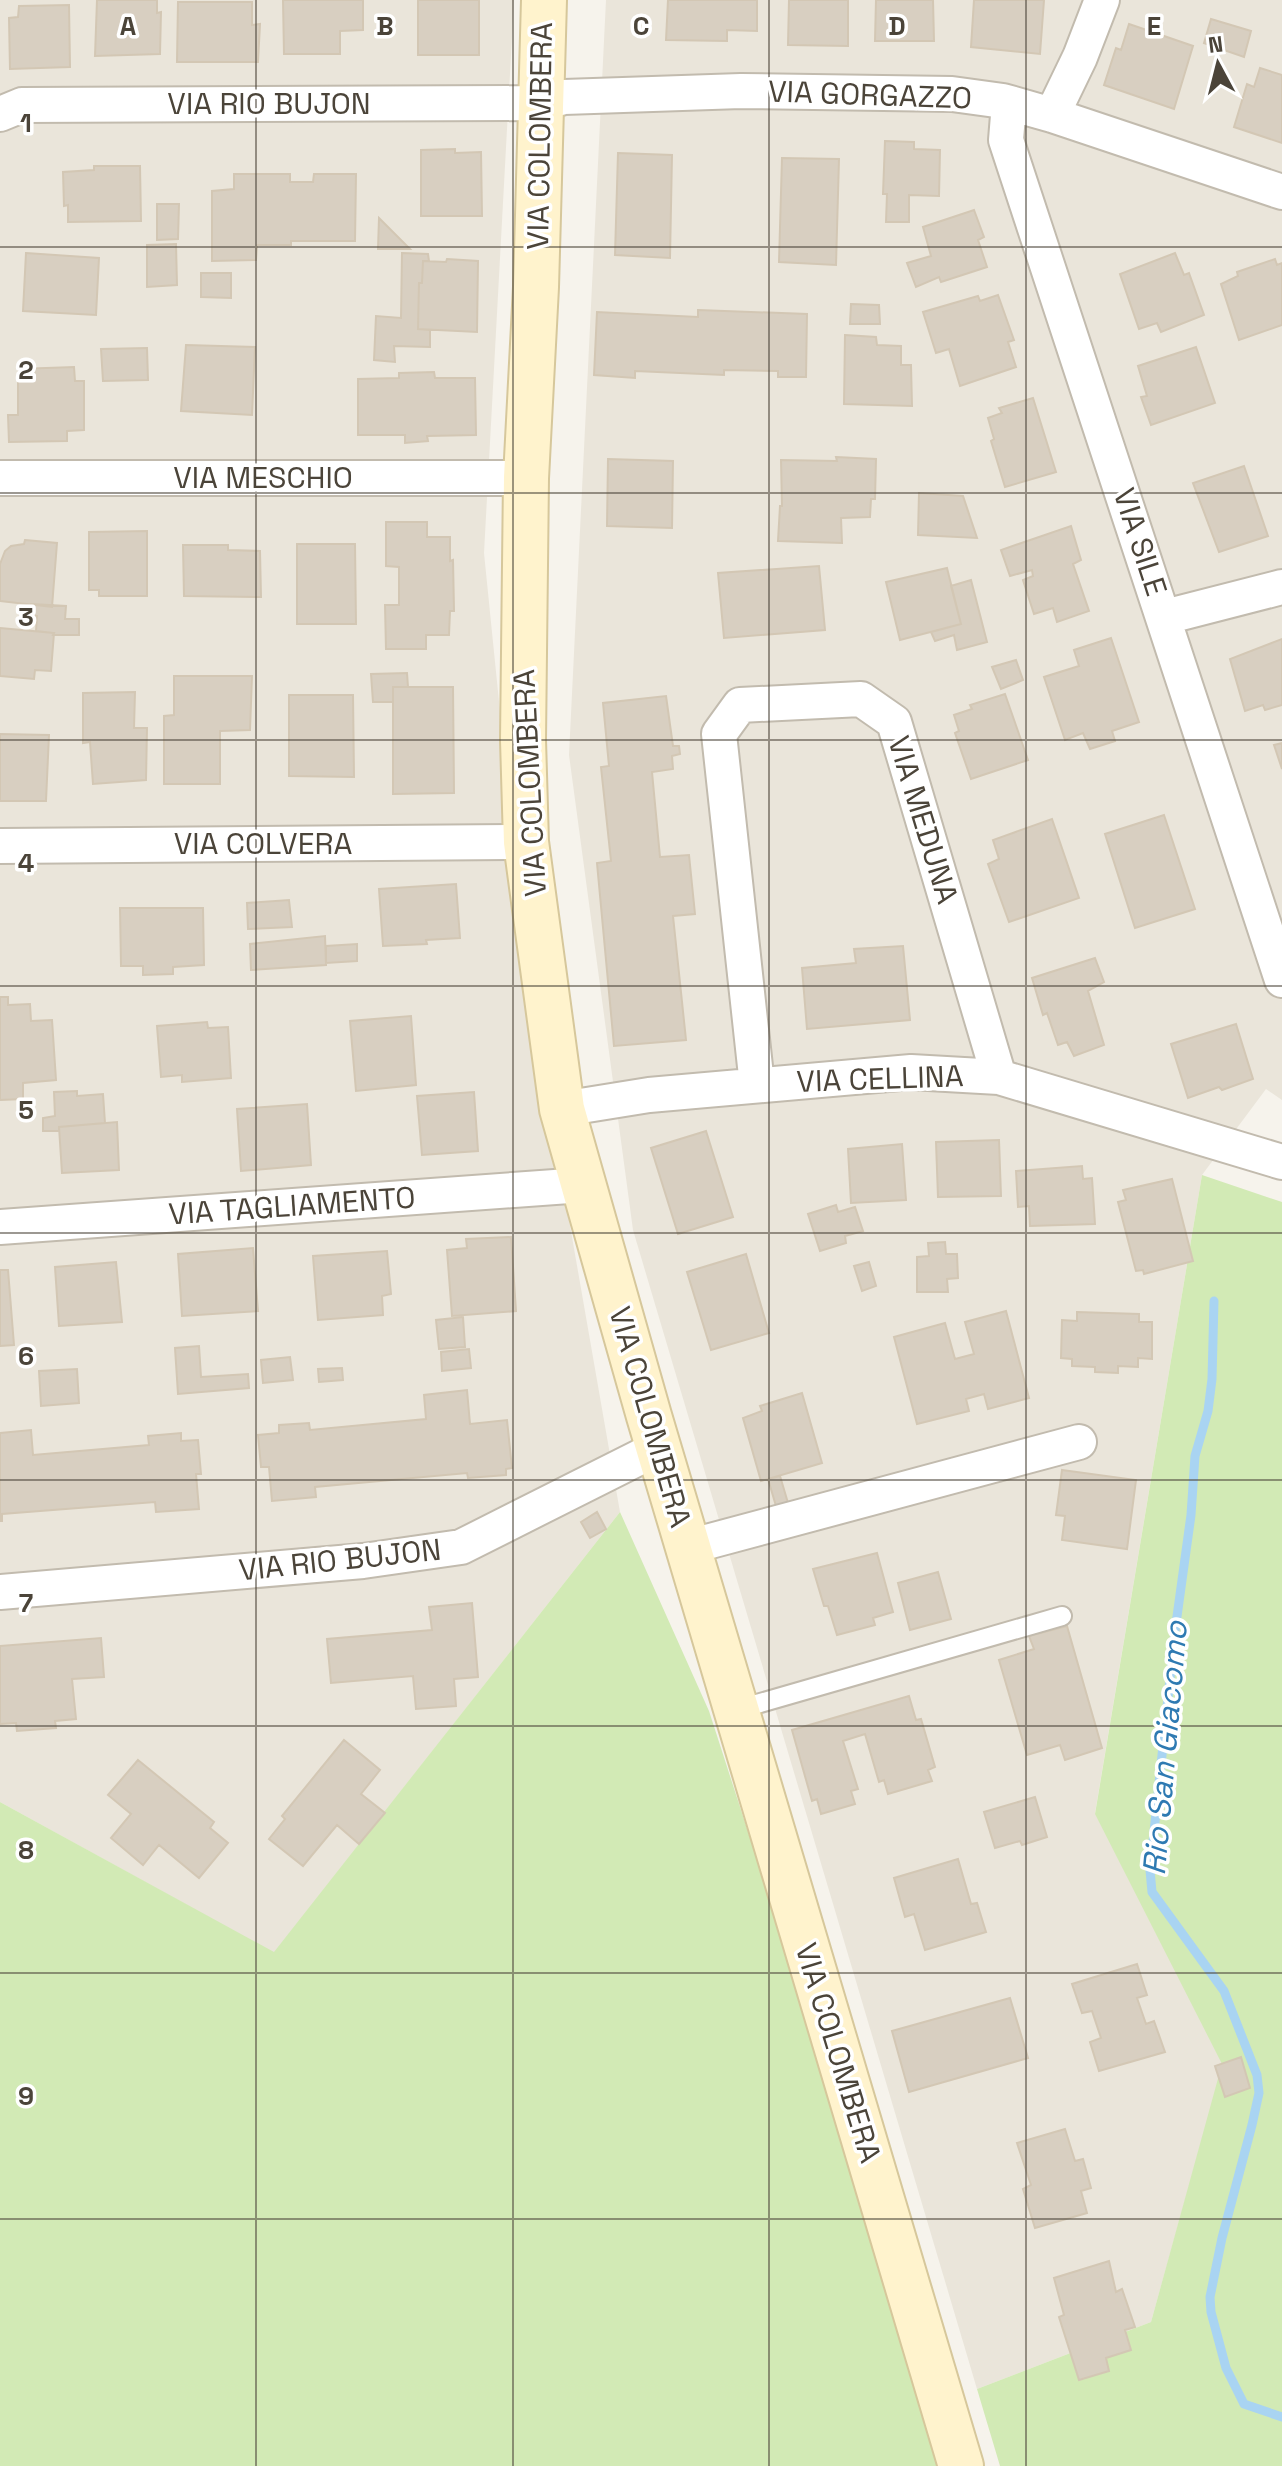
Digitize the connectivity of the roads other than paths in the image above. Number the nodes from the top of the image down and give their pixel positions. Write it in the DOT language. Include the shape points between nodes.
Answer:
graph roads {
  1 [pos="544,0"];
  2 [pos="1102,0"];
  3 [pos="541,103"];
  4 [pos="1009,103"];
  5 [pos="0,114"];
  6 [pos="1052,115"];
  7 [pos="1282,192"];
  8 [pos="0,478"];
  9 [pos="526,478"];
  10 [pos="1282,587"];
  11 [pos="1165,617"];
  12 [pos="526,842"];
  13 [pos="0,846"];
  14 [pos="1282,980"];
  15 [pos="999,1077"];
  16 [pos="757,1085"];
  17 [pos="562,1109"];
  18 [pos="1282,1162"];
  19 [pos="583,1185"];
  20 [pos="0,1227"];
  21 [pos="1079,1442"];
  22 [pos="658,1448"];
  23 [pos="688,1547"];
  24 [pos="0,1592"];
  25 [pos="1062,1616"];
  26 [pos="736,1710"];
  27 [pos="961,2466"];
  1 -- 3 [label="street, VIA COLOMBERA"];
  2 -- 6 [label="street"];
  3 -- 4 [label="street, VIA GORGAZZO" via="564,97 741,91 952,94"];
  3 -- 5 [label="street, VIA RIO BUJON" via="22,105"];
  3 -- 9 [label="street, VIA COLOMBERA"];
  4 -- 6 [label="street, VIA GORGAZZO"];
  4 -- 11 [label="street, VIA SILE" via="1006,140"];
  6 -- 7 [label="street, VIA GORGAZZO"];
  8 -- 9 [label="street, VIA MESCHIO"];
  9 -- 12 [label="street, VIA COLOMBERA"];
  10 -- 11 [label="street"];
  11 -- 14 [label="street, VIA SILE"];
  12 -- 13 [label="street, VIA COLVERA"];
  12 -- 17 [label="street, VIA COLOMBERA"];
  15 -- 16 [label="street, VIA CELLINA" via="911,1072"];
  15 -- 16 [label="street, VIA MEDUNA" via="894,722 861,699 740,705 719,734"];
  15 -- 18 [label="street, VIA CELLINA"];
  16 -- 17 [label="street, VIA CELLINA"];
  17 -- 19 [label="street, VIA COLOMBERA"];
  19 -- 20 [label="street, VIA TAGLIAMENTO"];
  19 -- 22 [label="street, VIA COLOMBERA"];
  21 -- 23 [label="street, VIA COLOMBERA"];
  22 -- 23 [label="street, VIA COLOMBERA"];
  22 -- 24 [label="street, VIA RIO BUJON" via="461,1547 363,1561"];
  23 -- 26 [label="street, VIA COLOMBERA"];
  25 -- 26 [label="lane"];
  26 -- 27 [label="street, VIA COLOMBERA"];
}
